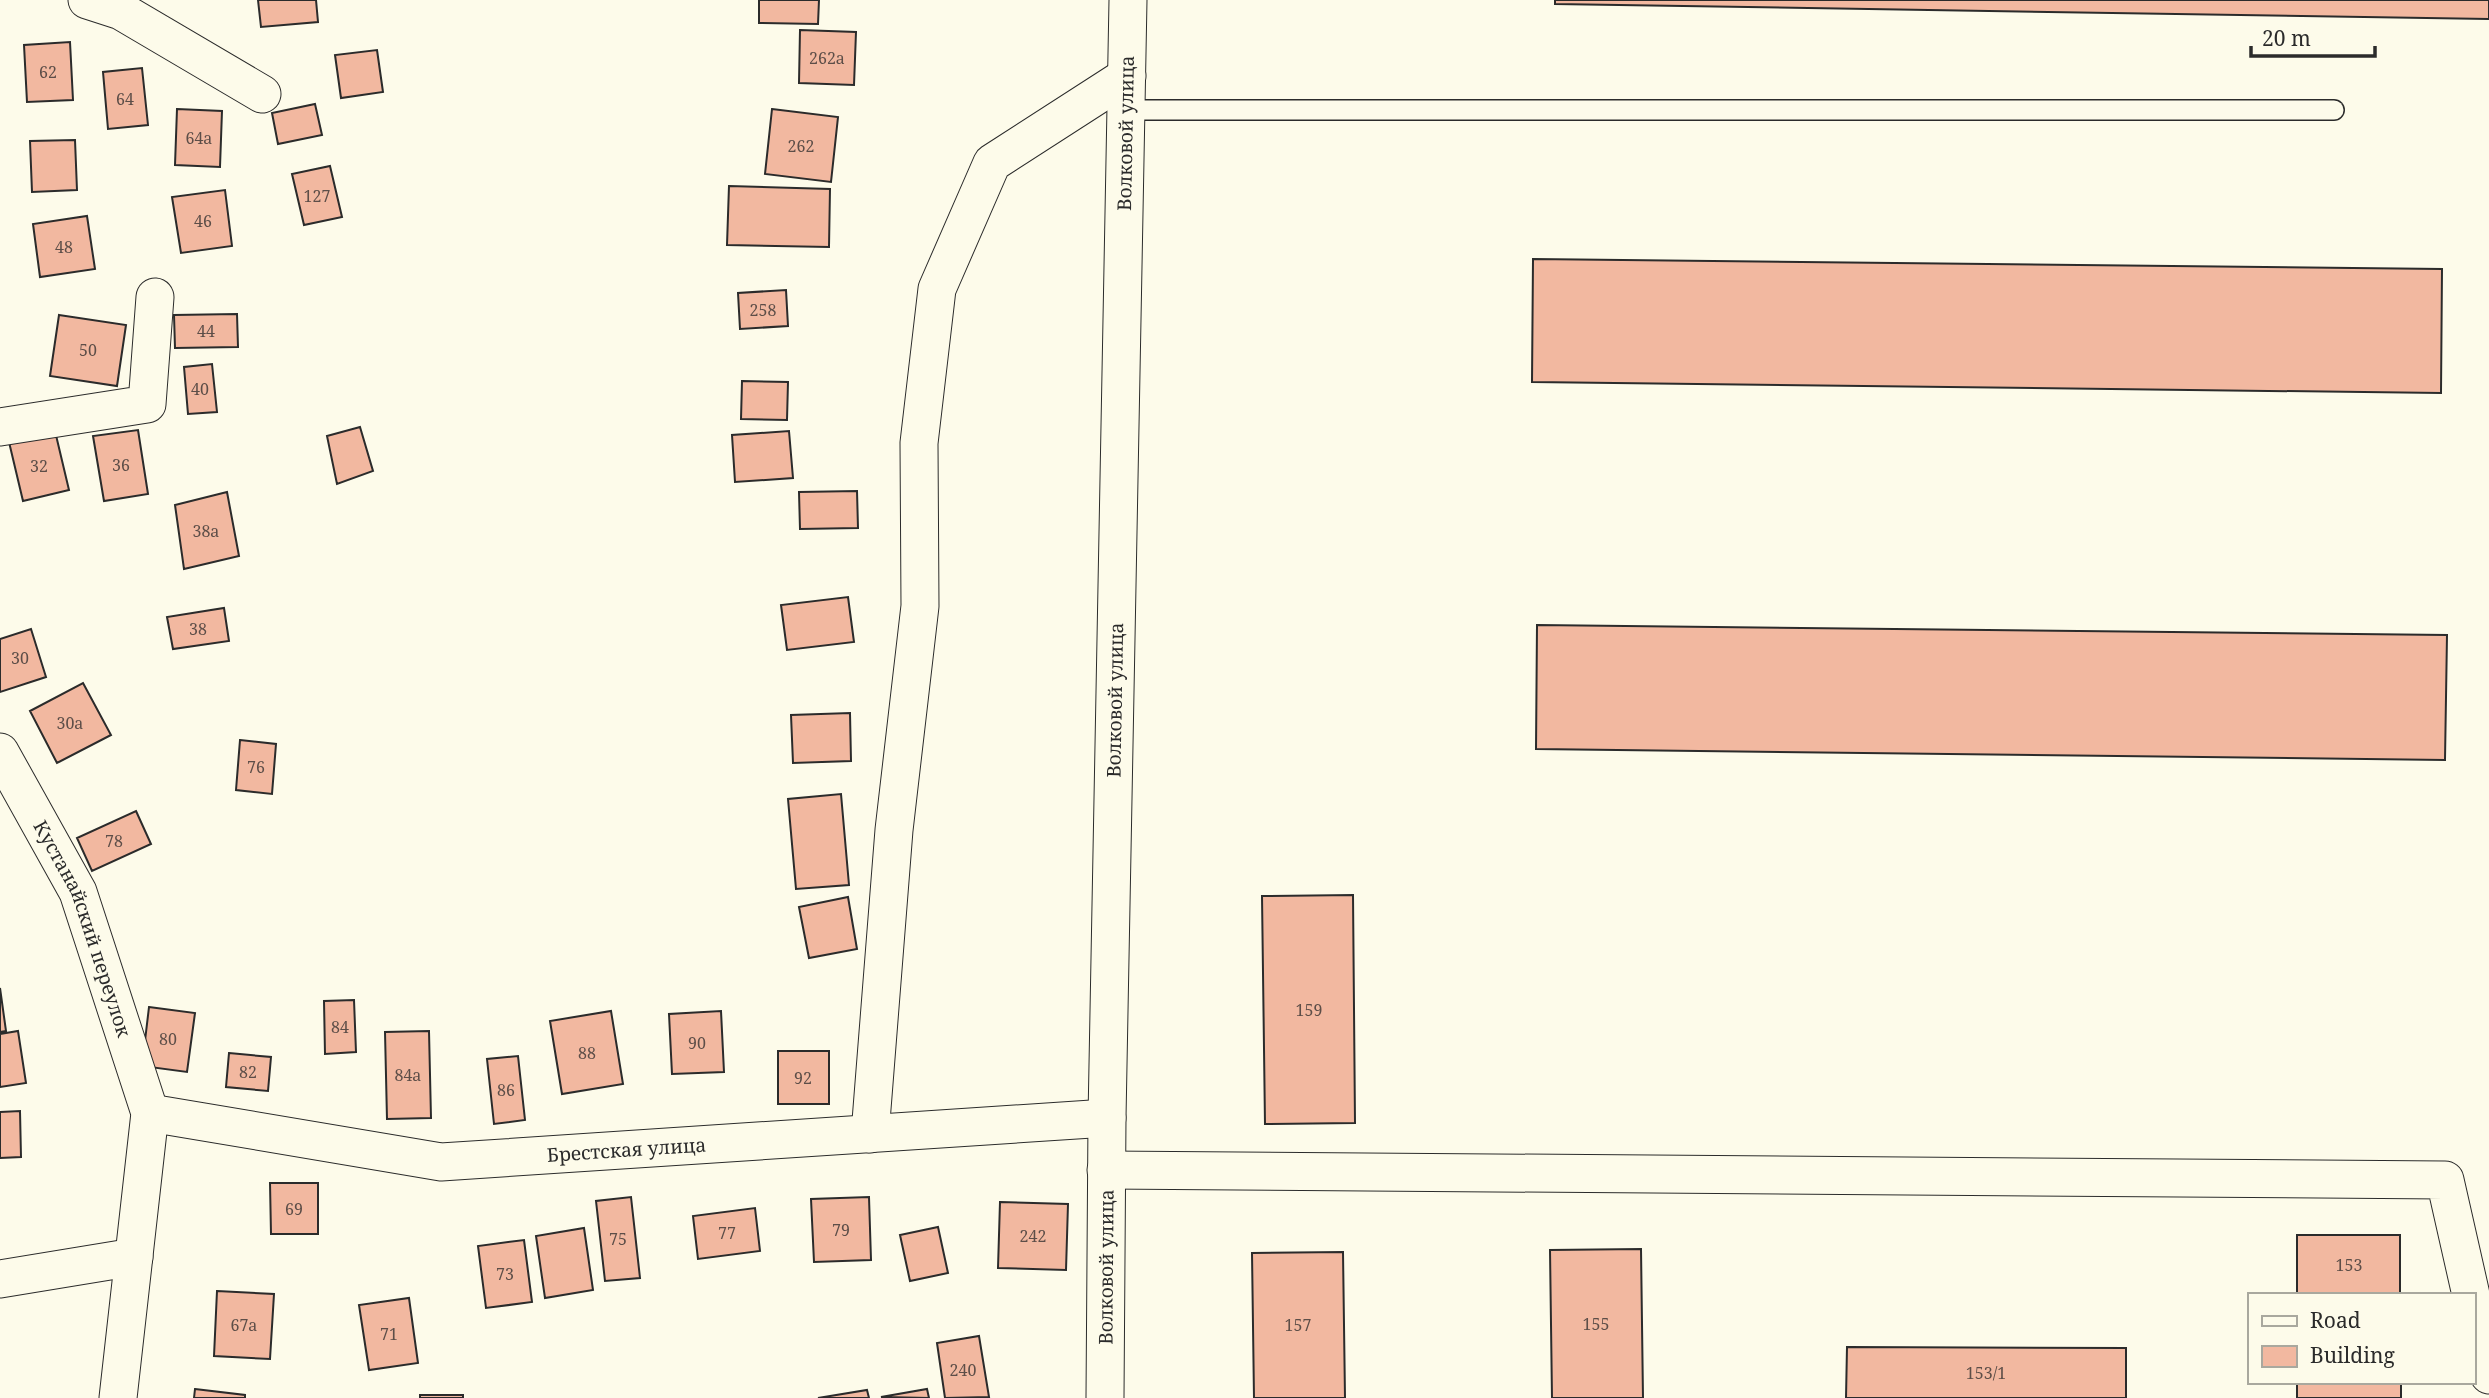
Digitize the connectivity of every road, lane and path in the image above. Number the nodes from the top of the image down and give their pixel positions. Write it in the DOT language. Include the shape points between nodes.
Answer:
graph roads {
  1 [pos="87,0"];
  2 [pos="1128,0"];
  3 [pos="1126,93"];
  4 [pos="262,94"];
  5 [pos="2334,110"];
  6 [pos="155,297"];
  7 [pos="0,427"];
  8 [pos="0,752"];
  9 [pos="150,1114"];
  10 [pos="1107,1118"];
  11 [pos="870,1134"];
  12 [pos="1106,1170"];
  13 [pos="134,1257"];
  14 [pos="0,1279"];
  15 [pos="2471,1293"];
  16 [pos="2475,1315"];
  17 [pos="2489,1375"];
  18 [pos="118,1398"];
  19 [pos="1105,1398"];
  1 -- 4 [label="street" via="121,11"];
  2 -- 3 [label="street, Волковой улица"];
  3 -- 5 [label="lane"];
  3 -- 10 [label="street, Волковой улица"];
  3 -- 11 [label="street" via="992,163 937,289 919,443 920,606 894,830"];
  6 -- 7 [label="street" via="148,404"];
  8 -- 9 [label="street, Кустанайский переулок" via="78,892"];
  9 -- 11 [label="street, Брестская улица" via="441,1162"];
  9 -- 13 [label="street"];
  10 -- 11 [label="street, Брестская улица"];
  10 -- 12 [label="street, Волковой улица"];
  12 -- 15 [label="street" via="2445,1180"];
  12 -- 19 [label="street, Волковой улица"];
  13 -- 14 [label="street"];
  13 -- 18 [label="street"];
  16 -- 17 [label="street"];
}
